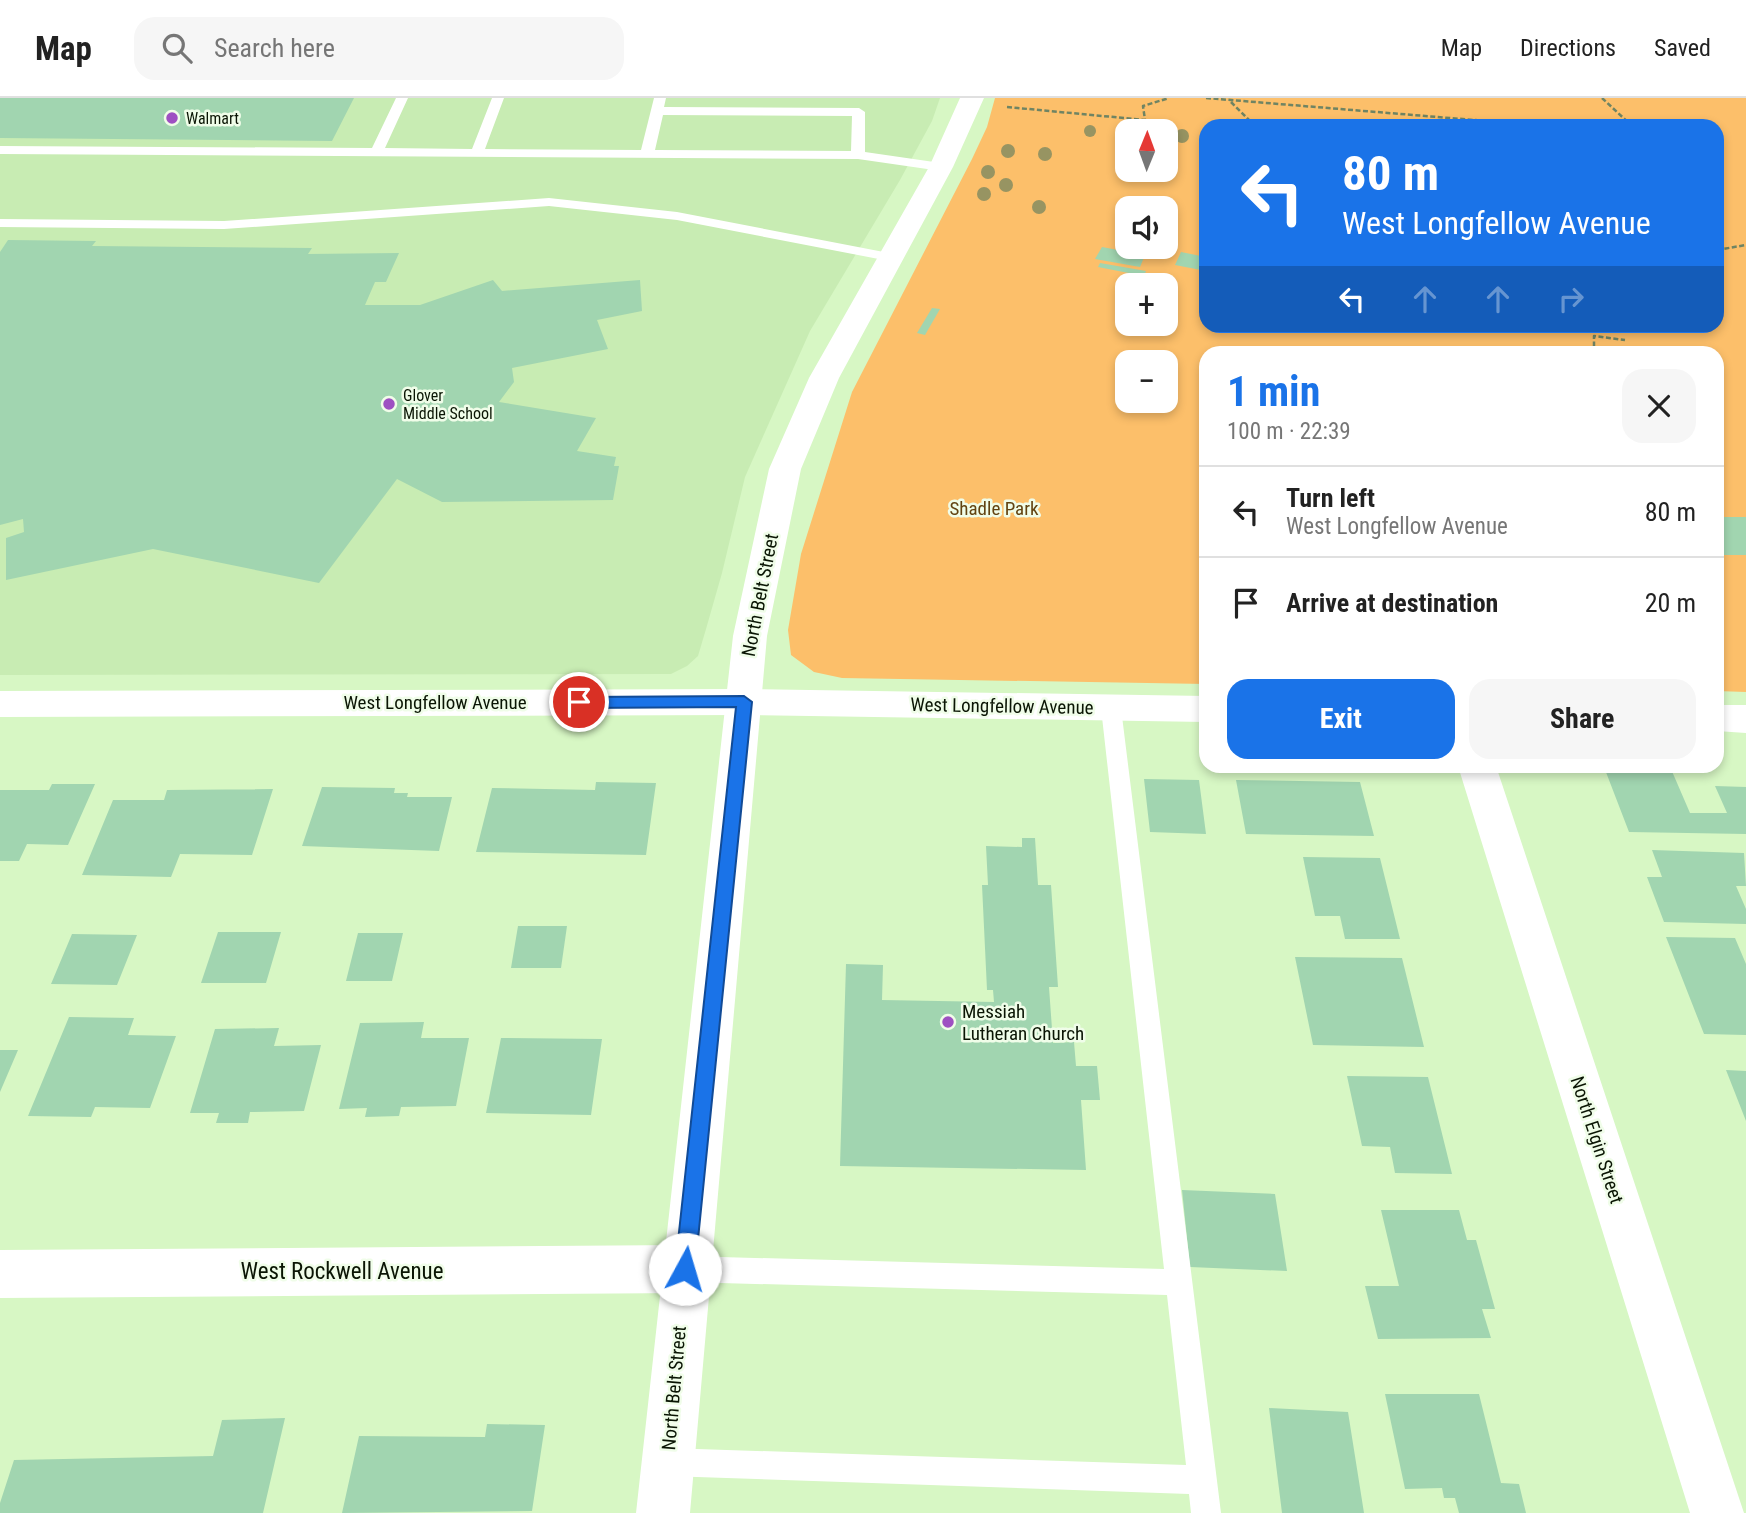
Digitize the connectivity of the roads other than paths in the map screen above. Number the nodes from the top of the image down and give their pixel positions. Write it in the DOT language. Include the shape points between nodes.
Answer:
graph roads {
  1 [pos="402,98"];
  2 [pos="498,98"];
  3 [pos="985,102"];
  4 [pos="659,105"];
  5 [pos="0,150"];
  6 [pos="377,152"];
  7 [pos="477,153"];
  8 [pos="647,154"];
  9 [pos="858,155"];
  10 [pos="940,167"];
  11 [pos="0,223"];
  12 [pos="889,257"];
  13 [pos="744,702"];
  14 [pos="0,704"];
  15 [pos="1111,708"];
  16 [pos="1199,709"];
  17 [pos="1724,718"];
  18 [pos="1746,719"];
  19 [pos="1479,773"];
  20 [pos="685,1269"];
  21 [pos="0,1274"];
  22 [pos="1179,1282"];
  23 [pos="667,1462"];
  24 [pos="1202,1480"];
  25 [pos="663,1513"];
  26 [pos="1206,1513"];
  27 [pos="1717,1513"];
  1 -- 6 [label="lane"];
  2 -- 7 [label="lane"];
  3 -- 10 [label="street, North Belt Street"];
  4 -- 8 [label="lane"];
  4 -- 9 [label="lane" via="859,112"];
  5 -- 6 [label="lane"];
  6 -- 7 [label="lane"];
  7 -- 8 [label="lane"];
  8 -- 9 [label="lane"];
  9 -- 10 [label="lane"];
  10 -- 12 [label="street, North Belt Street"];
  11 -- 12 [label="lane" via="224,225 549,202 680,216"];
  12 -- 13 [label="street, North Belt Street" via="824,378 786,469 750,636"];
  13 -- 14 [label="street, West Longfellow Avenue"];
  13 -- 15 [label="street, West Longfellow Avenue"];
  13 -- 20 [label="street, North Belt Street"];
  15 -- 16 [label="street, West Longfellow Avenue"];
  15 -- 22 [label="lane"];
  17 -- 18 [label="street"];
  19 -- 27 [label="street, North Elgin Street"];
  20 -- 21 [label="street, West Rockwell Avenue"];
  20 -- 22 [label="lane"];
  20 -- 23 [label="street, North Belt Street"];
  22 -- 24 [label="lane"];
  23 -- 24 [label="lane"];
  23 -- 25 [label="street, North Belt Street"];
  24 -- 26 [label="lane"];
}
